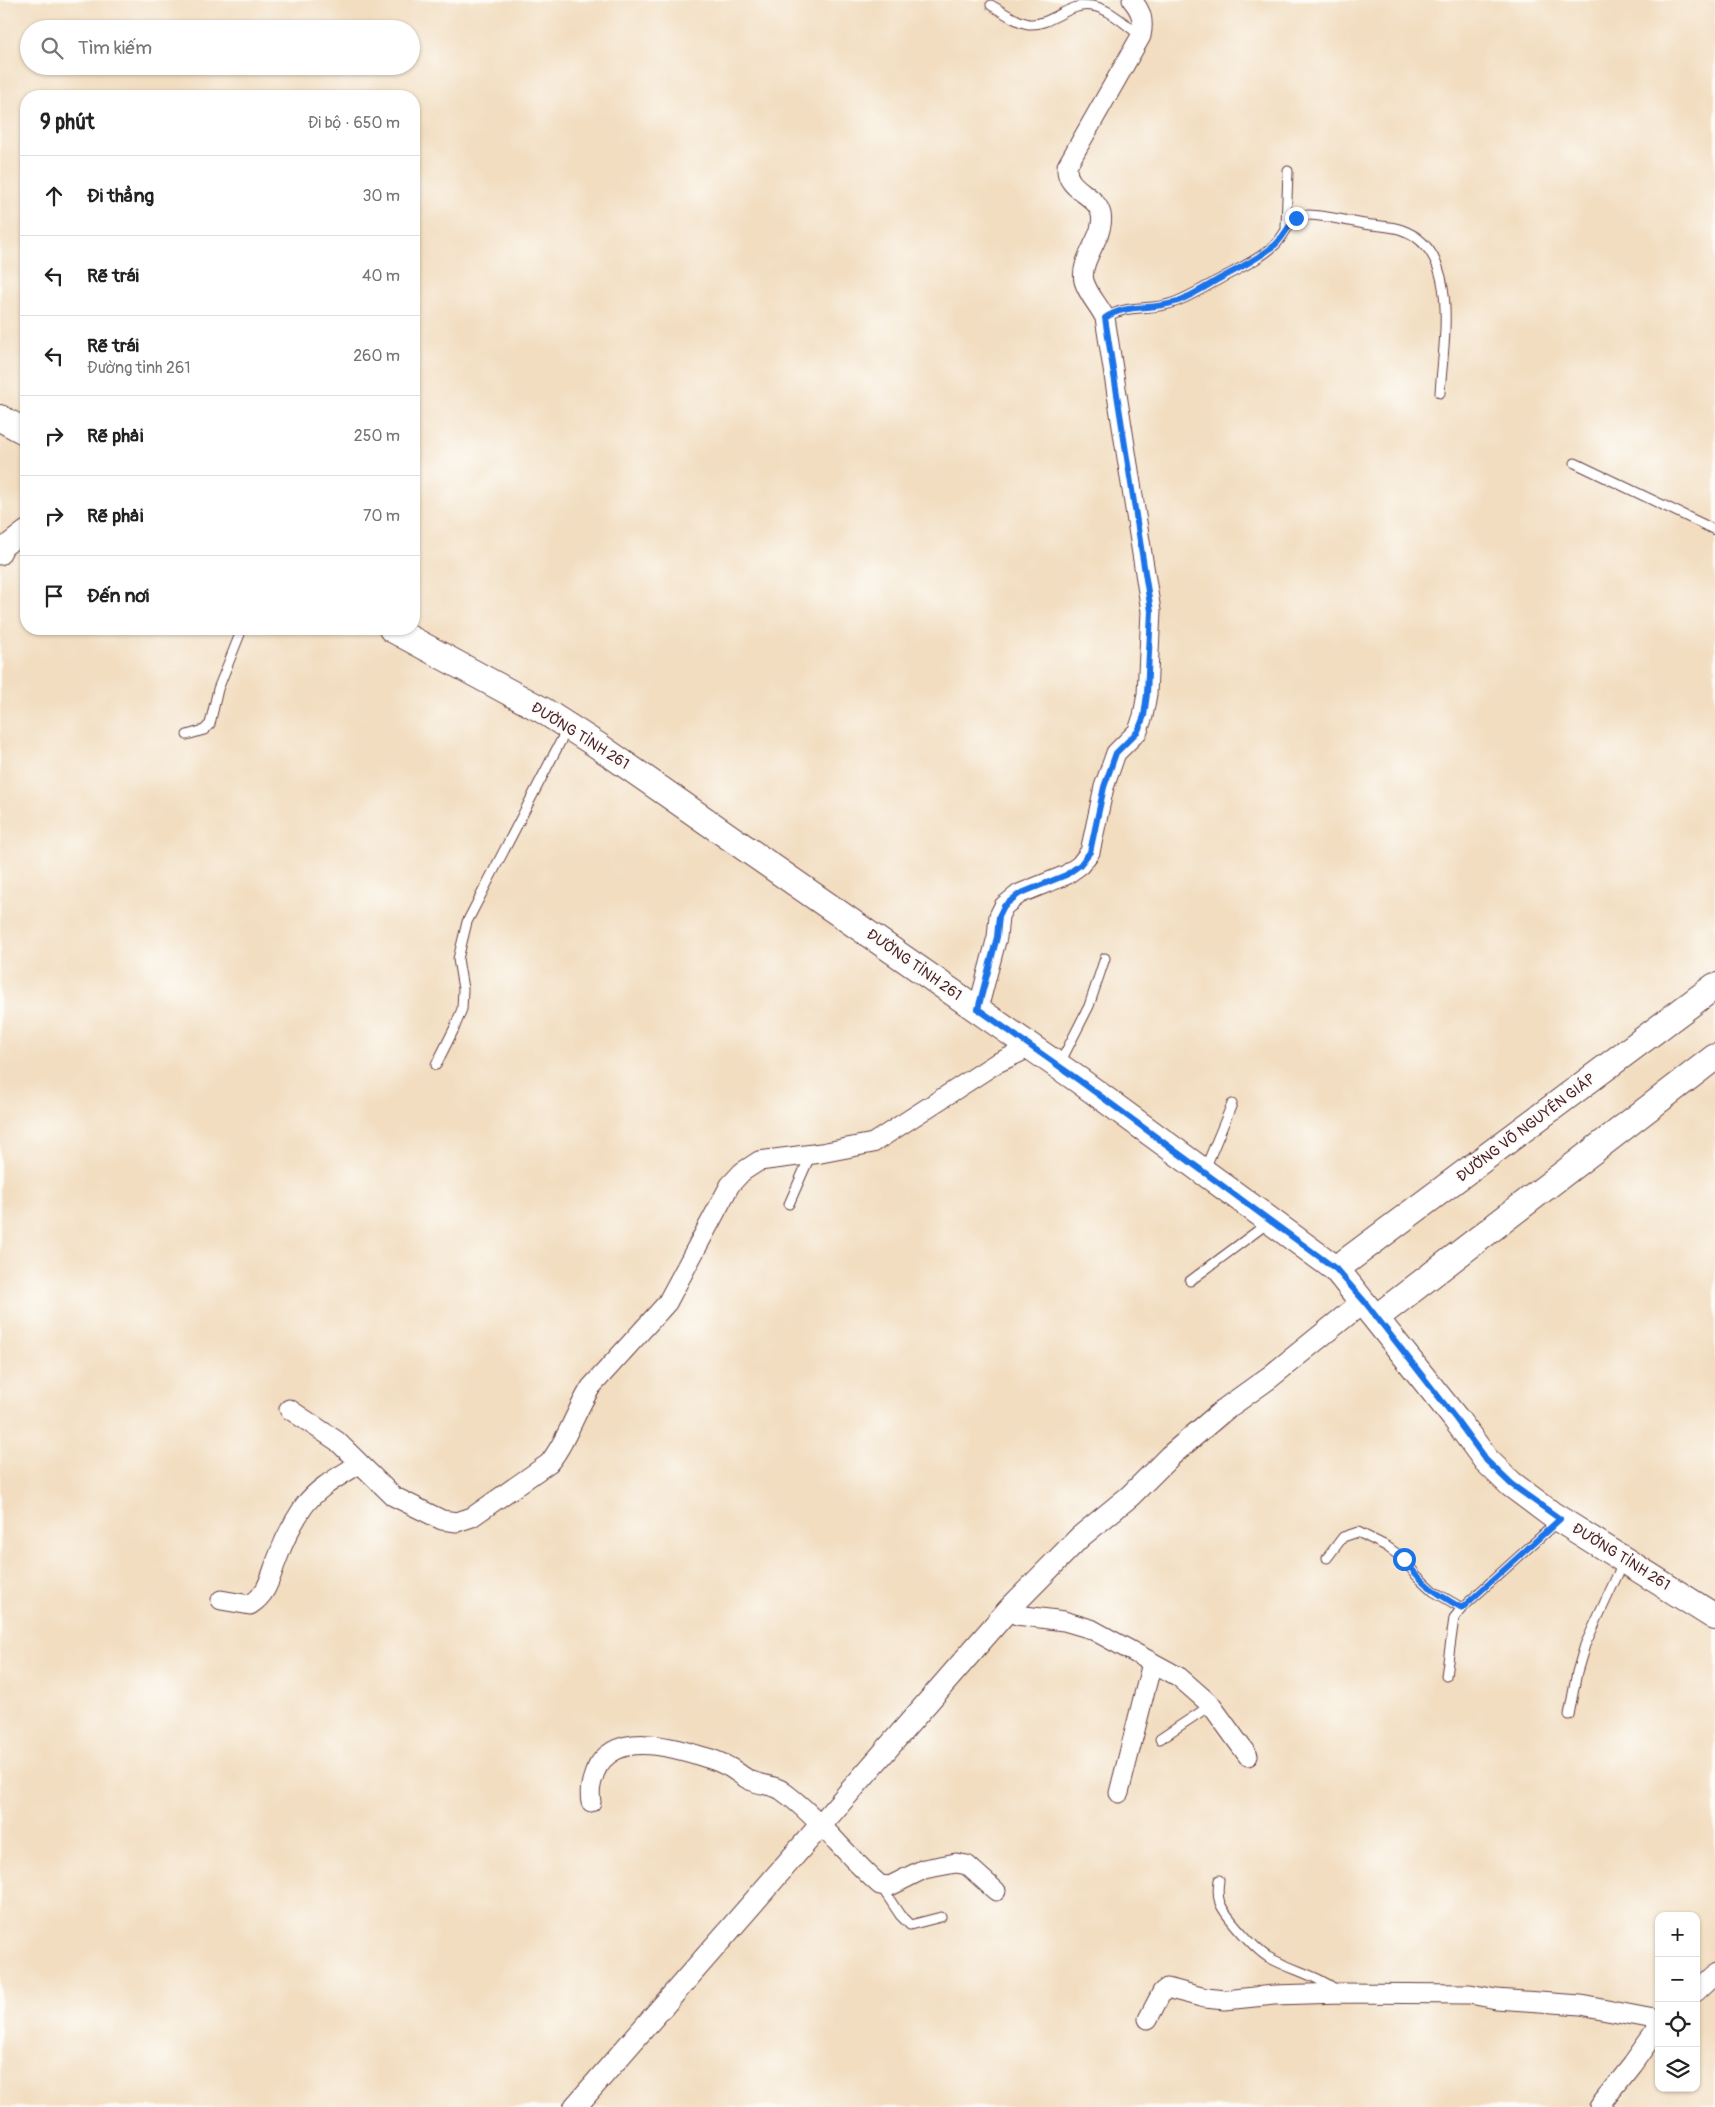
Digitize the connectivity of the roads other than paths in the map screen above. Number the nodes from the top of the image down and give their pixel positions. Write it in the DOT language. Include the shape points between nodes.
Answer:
graph roads {
  1 [pos="1132,0"];
  2 [pos="991,5"];
  3 [pos="1141,36"];
  4 [pos="1288,172"];
  5 [pos="1286,227"];
  6 [pos="1105,318"];
  7 [pos="1440,393"];
  8 [pos="0,418"];
  9 [pos="20,429"];
  10 [pos="1575,463"];
  11 [pos="1715,530"];
  12 [pos="20,535"];
  13 [pos="0,555"];
  14 [pos="240,635"];
  15 [pos="403,635"];
  16 [pos="568,726"];
  17 [pos="187,735"];
  18 [pos="1105,958"];
  19 [pos="1715,986"];
  20 [pos="978,1009"];
  21 [pos="1031,1047"];
  22 [pos="1715,1057"];
  23 [pos="436,1065"];
  24 [pos="1058,1066"];
  25 [pos="1232,1104"];
  26 [pos="812,1154"];
  27 [pos="1204,1172"];
  28 [pos="789,1204"];
  29 [pos="1270,1222"];
  30 [pos="1336,1269"];
  31 [pos="1190,1282"];
  32 [pos="1370,1309"];
  33 [pos="289,1409"];
  34 [pos="359,1464"];
  35 [pos="1560,1519"];
  36 [pos="1327,1558"];
  37 [pos="1624,1559"];
  38 [pos="220,1600"];
  39 [pos="1462,1608"];
  40 [pos="1008,1610"];
  41 [pos="1715,1617"];
  42 [pos="1152,1663"];
  43 [pos="1446,1676"];
  44 [pos="1211,1705"];
  45 [pos="1569,1715"];
  46 [pos="1160,1739"];
  47 [pos="1248,1756"];
  48 [pos="1119,1793"];
  49 [pos="591,1802"];
  50 [pos="822,1825"];
  51 [pos="1220,1880"];
  52 [pos="880,1885"];
  53 [pos="996,1891"];
  54 [pos="941,1917"];
  55 [pos="1715,1974"];
  56 [pos="1700,1988"];
  57 [pos="1341,1993"];
  58 [pos="1655,2019"];
  59 [pos="1148,2020"];
  60 [pos="1655,2033"];
  61 [pos="576,2107"];
  62 [pos="1599,2107"];
  1 -- 3 [label="street" via="1144,23"];
  2 -- 3 [label="lane" via="1020,22 1031,24 1075,8 1092,6 1108,12"];
  3 -- 6 [label="street" via="1067,166 1066,175 1101,213 1101,224 1085,265 1084,279"];
  4 -- 5 [label="lane"];
  5 -- 6 [label="lane" via="1276,244 1259,257 1195,293 1159,307 1123,309"];
  5 -- 7 [label="lane" via="1304,215 1402,230 1418,238 1437,262 1444,291"];
  6 -- 20 [label="street" via="1151,611 1144,716 1138,731 1116,753 1104,787 1090,852 1066,875 1019,894 1004,906"];
  8 -- 9 [label="main road"];
  10 -- 11 [label="lane"];
  12 -- 13 [label="street" via="4,547"];
  14 -- 17 [label="lane" via="218,689 210,724 204,730"];
  15 -- 16 [label="main road, ĐƯỜNG TỈNH 261"];
  16 -- 20 [label="main road, ĐƯỜNG TỈNH 261"];
  16 -- 23 [label="lane" via="467,922 458,959 462,1009"];
  18 -- 24 [label="lane" via="1089,1006"];
  19 -- 30 [label="main road, ĐƯỜNG VÕ NGUYÊN GIÁP"];
  20 -- 21 [label="main road, ĐƯỜNG TỈNH 261"];
  21 -- 24 [label="main road, ĐƯỜNG TỈNH 261"];
  21 -- 26 [label="street" via="995,1064 872,1143"];
  22 -- 32 [label="main road"];
  24 -- 27 [label="main road, ĐƯỜNG TỈNH 261"];
  25 -- 27 [label="lane"];
  26 -- 28 [label="lane"];
  26 -- 34 [label="street" via="759,1161 742,1172 730,1185 667,1303 591,1388 558,1453 549,1463 472,1517 457,1522 442,1520 393,1496"];
  27 -- 29 [label="main road, ĐƯỜNG TỈNH 261"];
  29 -- 30 [label="main road, ĐƯỜNG TỈNH 261"];
  29 -- 31 [label="lane"];
  30 -- 32 [label="main road, ĐƯỜNG TỈNH 261"];
  32 -- 35 [label="main road, ĐƯỜNG TỈNH 261" via="1486,1460 1511,1484"];
  32 -- 40 [label="street" via="1224,1410 1080,1537"];
  33 -- 34 [label="street" via="337,1441"];
  34 -- 38 [label="street" via="315,1494 304,1506 277,1558 265,1592 257,1601 250,1605"];
  35 -- 37 [label="main road, ĐƯỜNG TỈNH 261"];
  35 -- 39 [label="lane"];
  36 -- 39 [label="lane" via="1343,1537 1358,1532 1404,1559 1433,1591"];
  37 -- 41 [label="main road, ĐƯỜNG TỈNH 261"];
  37 -- 45 [label="lane" via="1585,1645 1576,1672"];
  39 -- 43 [label="lane" via="1454,1618"];
  40 -- 42 [label="street" via="1017,1615 1064,1621 1091,1629"];
  40 -- 50 [label="street"];
  42 -- 44 [label="street" via="1179,1677"];
  42 -- 48 [label="street"];
  44 -- 46 [label="lane"];
  44 -- 47 [label="street"];
  49 -- 50 [label="street" via="591,1782 606,1755 623,1747 652,1744 704,1757 729,1767 750,1781 779,1789"];
  50 -- 52 [label="street"];
  50 -- 61 [label="street"];
  51 -- 57 [label="lane" via="1219,1901 1224,1911 1267,1957 1328,1983"];
  52 -- 53 [label="street" via="890,1886 924,1869 956,1862 968,1865"];
  52 -- 54 [label="lane" via="910,1925"];
  55 -- 56 [label="street"];
  57 -- 58 [label="street" via="1470,1994 1581,2005"];
  57 -- 59 [label="street" via="1226,2000 1167,1988"];
  60 -- 62 [label="street"];
}
